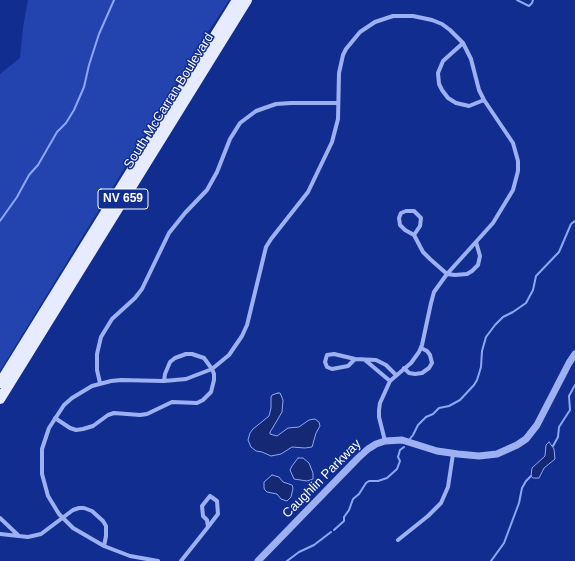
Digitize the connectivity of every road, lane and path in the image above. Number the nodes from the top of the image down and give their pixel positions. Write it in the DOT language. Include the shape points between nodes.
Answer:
graph roads {
  1 [pos="237,0"];
  2 [pos="247,0"];
  3 [pos="463,43"];
  4 [pos="484,100"];
  5 [pos="338,103"];
  6 [pos="414,235"];
  7 [pos="476,242"];
  8 [pos="446,274"];
  9 [pos="421,348"];
  10 [pos="575,354"];
  11 [pos="355,359"];
  12 [pos="364,360"];
  13 [pos="404,368"];
  14 [pos="212,369"];
  15 [pos="396,375"];
  16 [pos="164,381"];
  17 [pos="390,381"];
  18 [pos="0,383"];
  19 [pos="100,383"];
  20 [pos="0,399"];
  21 [pos="56,418"];
  22 [pos="385,441"];
  23 [pos="453,454"];
  24 [pos="0,518"];
  25 [pos="63,518"];
  26 [pos="208,528"];
  27 [pos="0,534"];
  28 [pos="19,536"];
  29 [pos="398,540"];
  30 [pos="104,546"];
  31 [pos="158,561"];
  32 [pos="181,561"];
  33 [pos="258,561"];
  1 -- 18 [label="main road, South McCarran Boulevard / NV 659"];
  2 -- 20 [label="main road, South McCarran Boulevard / NV 659"];
  3 -- 4 [label="street"];
  3 -- 4 [label="street" via="443,61 438,73 439,84 448,98 456,104 468,106"];
  3 -- 5 [label="street" via="442,24 423,17 403,15 375,22 360,32 343,55 339,73"];
  4 -- 7 [label="street" via="513,143 518,171 513,190 506,202 493,223"];
  5 -- 14 [label="street" via="338,119 332,142 308,192 266,247 242,336 228,355"];
  5 -- 19 [label="street" via="276,104 256,111 240,123 207,190 169,233 142,289 112,319 101,337 97,354"];
  6 -- 6 [label="street" via="400,225 399,218 406,211 414,211 420,218 420,226"];
  6 -- 8 [label="street" via="426,256"];
  7 -- 8 [label="street"];
  7 -- 8 [label="street" via="480,256 476,268 467,274"];
  8 -- 9 [label="street" via="432,299"];
  9 -- 13 [label="street" via="413,361"];
  9 -- 13 [label="street" via="430,355 432,363 429,368 415,374"];
  10 -- 23 [label="street, Caughlin Parkway" via="540,421 526,439 497,454"];
  11 -- 11 [label="street" via="330,354 327,355 325,362 328,368 334,369 348,366"];
  11 -- 12 [label="street"];
  12 -- 15 [label="street" via="376,360"];
  12 -- 17 [label="street"];
  13 -- 15 [label="street"];
  14 -- 16 [label="street" via="186,378"];
  14 -- 16 [label="street" via="204,358 186,354 170,362"];
  14 -- 21 [label="street" via="214,380 211,392 197,403 172,402 147,414 114,413 93,426 76,430"];
  15 -- 17 [label="street"];
  16 -- 19 [label="street" via="121,380"];
  17 -- 22 [label="street" via="379,410"];
  19 -- 21 [label="street" via="72,398"];
  21 -- 25 [label="street" via="44,443 42,474 48,496"];
  22 -- 23 [label="street, Caughlin Parkway" via="407,441"];
  22 -- 33 [label="street, Caughlin Parkway" via="372,446 364,453"];
  23 -- 29 [label="street" via="448,486 441,503"];
  24 -- 28 [label="street"];
  25 -- 28 [label="street" via="42,534"];
  25 -- 30 [label="street" via="73,528"];
  25 -- 30 [label="street" via="79,508 92,511 106,526"];
  26 -- 26 [label="street" via="208,520 203,516 202,506 210,496 217,501 218,514"];
  26 -- 32 [label="street"];
  27 -- 28 [label="street"];
  30 -- 31 [label="street" via="130,556"];
}
